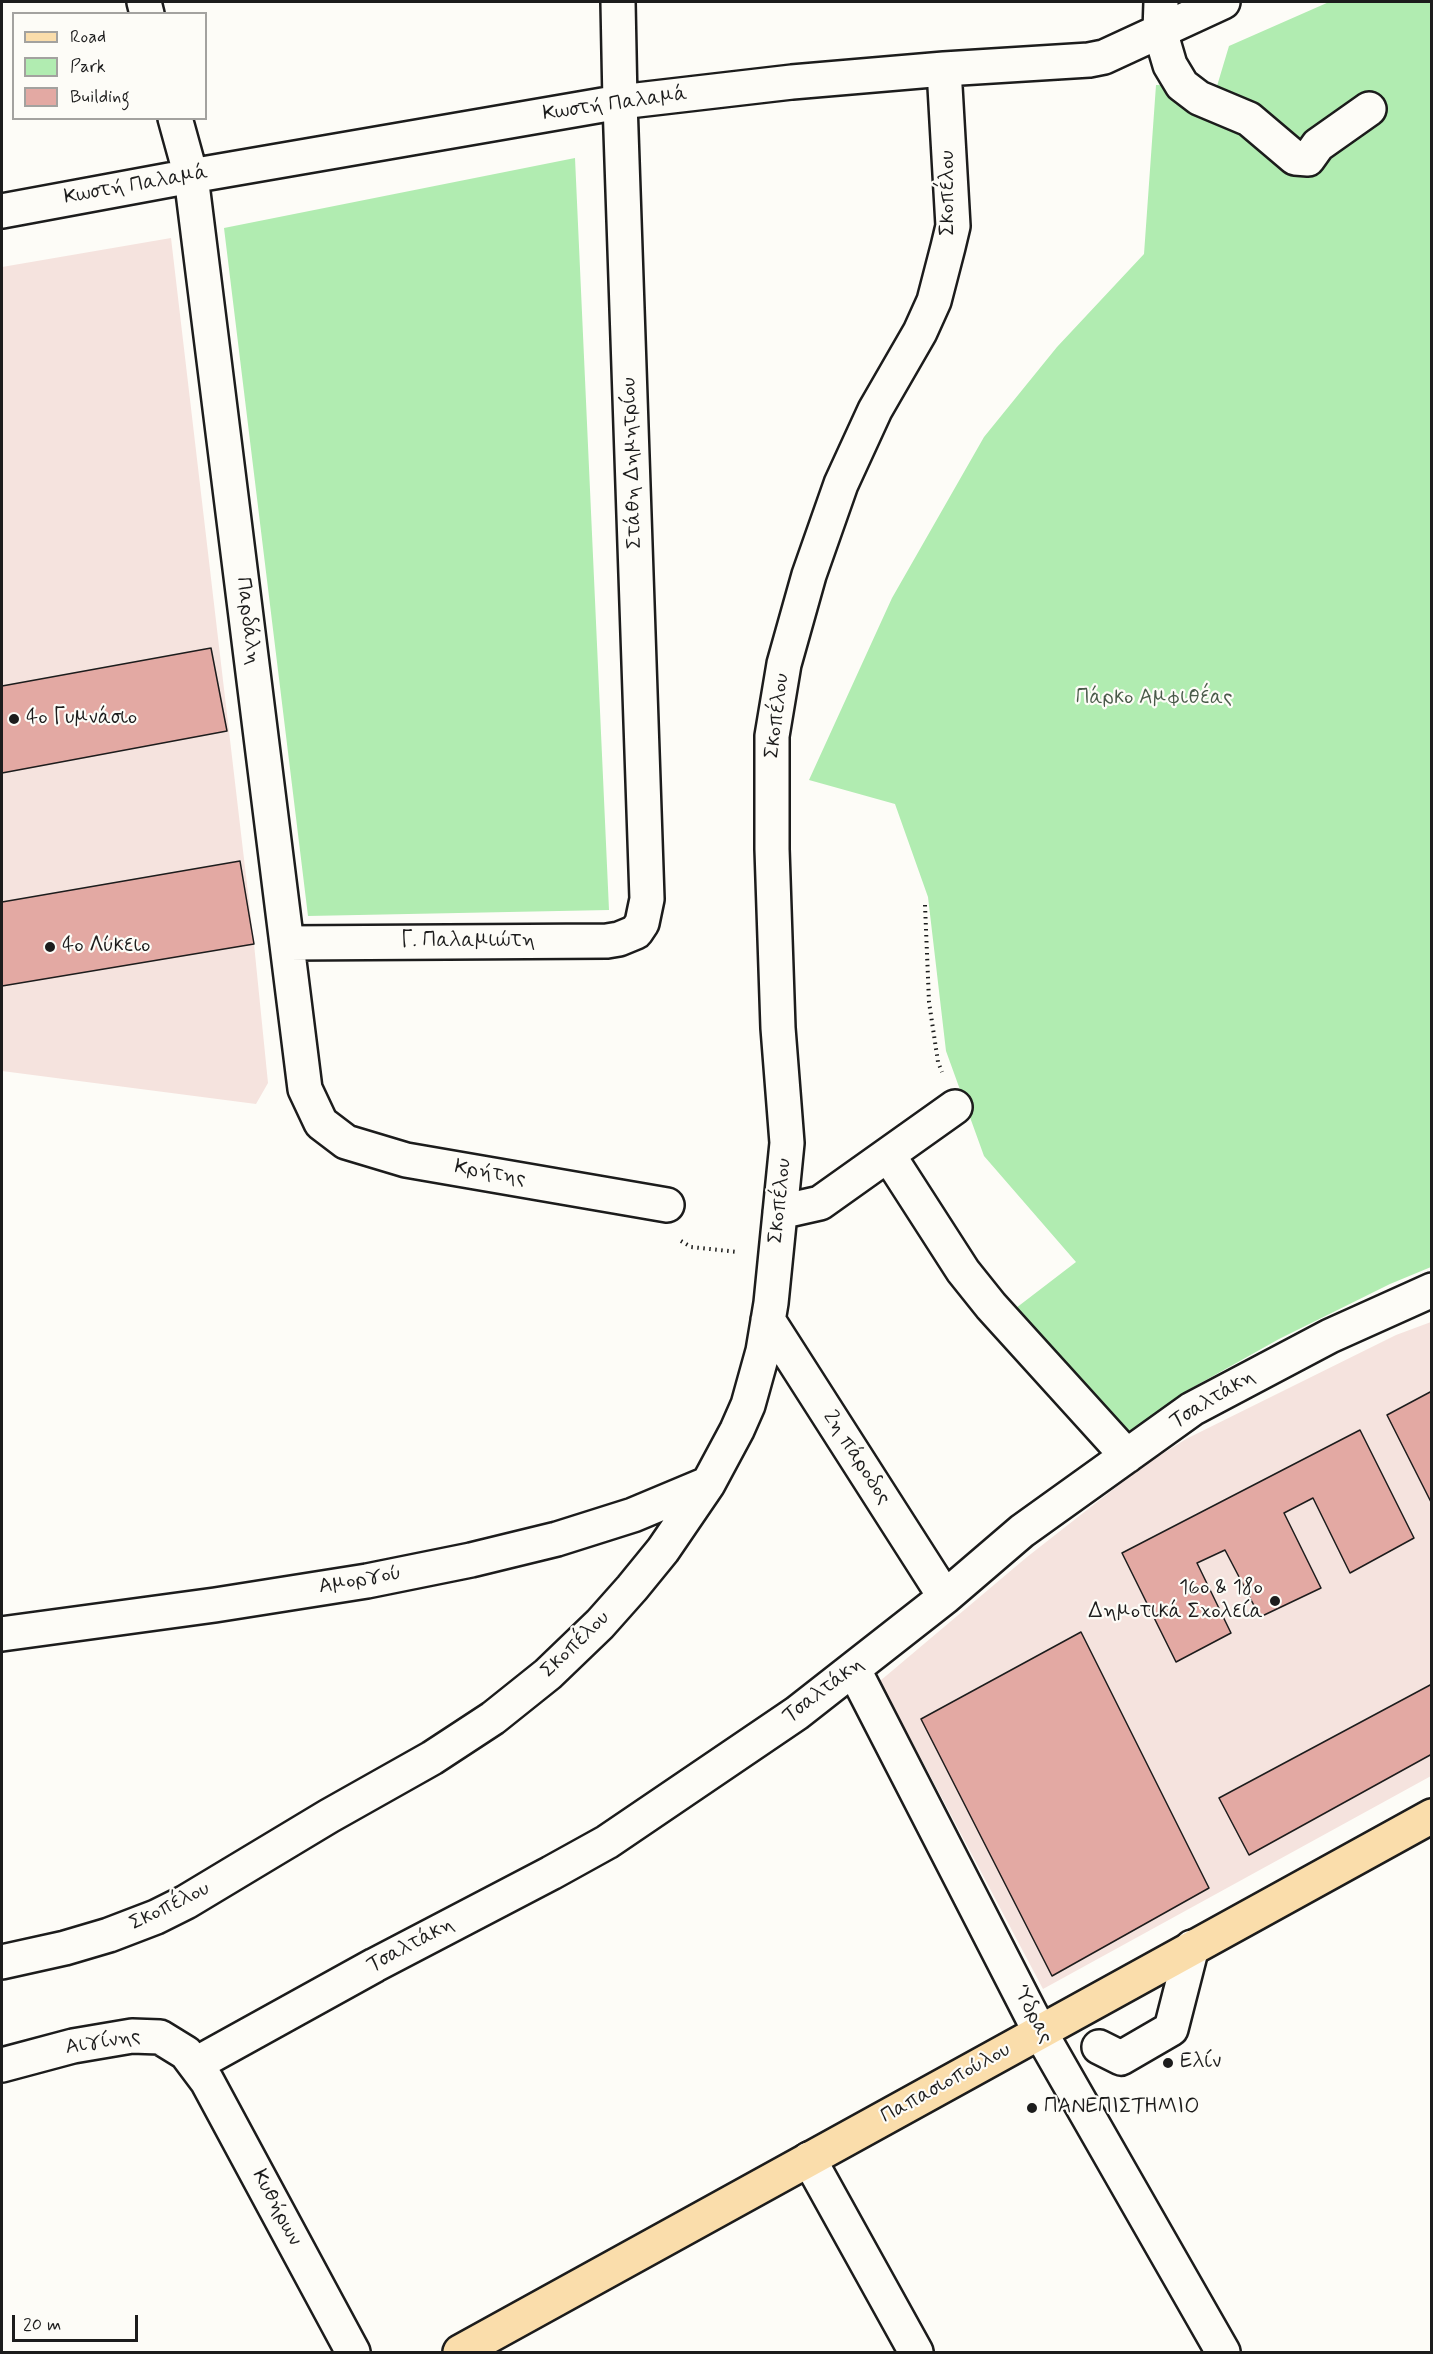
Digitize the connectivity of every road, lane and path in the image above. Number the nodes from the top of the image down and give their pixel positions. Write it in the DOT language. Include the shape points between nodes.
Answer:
graph roads {
  1 [pos="618,2"];
  2 [pos="1223,2"];
  3 [pos="1161,16"];
  4 [pos="944,69"];
  5 [pos="620,102"];
  6 [pos="1368,109"];
  7 [pos="176,120"];
  8 [pos="191,176"];
  9 [pos="2,211"];
  10 [pos="925,905"];
  11 [pos="642,923"];
  12 [pos="288,943"];
  13 [pos="955,1107"];
  14 [pos="321,1123"];
  15 [pos="889,1156"];
  16 [pos="667,1205"];
  17 [pos="780,1212"];
  18 [pos="776,1256"];
  19 [pos="1431,1290"];
  20 [pos="768,1320"];
  21 [pos="1127,1456"];
  22 [pos="708,1484"];
  23 [pos="945,1597"];
  24 [pos="2,1634"];
  25 [pos="854,1670"];
  26 [pos="1431,1816"];
  27 [pos="1192,1947"];
  28 [pos="2,1962"];
  29 [pos="1040,2032"];
  30 [pos="1100,2047"];
  31 [pos="196,2064"];
  32 [pos="2,2066"];
  33 [pos="808,2159"];
  34 [pos="353,2352"];
  35 [pos="460,2352"];
  36 [pos="916,2352"];
  37 [pos="1223,2352"];
  1 -- 5 [label="street, Στάθη Δημητρίου"];
  2 -- 3 [label="street, Κωστή Παλαμά"];
  3 -- 4 [label="street, Κωστή Παλαμά" via="1104,57"];
  3 -- 6 [label="street" via="1170,65 1182,86 1199,98 1250,119 1295,158 1308,159 1318,145"];
  4 -- 5 [label="street, Κωστή Παλαμά"];
  4 -- 17 [label="street, Σκοπέλου" via="953,226 943,269 920,332 875,410 841,484 809,574 784,664 772,736 778,1028 787,1143"];
  5 -- 8 [label="street, Κωστή Παλαμά"];
  5 -- 11 [label="street, Στάθη Δημητρίου" via="647,899"];
  7 -- 8 [label="street, Παρδάλη"];
  8 -- 9 [label="street, Κωστή Παλαμά"];
  8 -- 12 [label="street, Παρδάλη"];
  10 -- 13 [label="path" via="929,1002 938,1062"];
  11 -- 12 [label="street, Γ. Παλαμιώτη" via="636,932 607,941"];
  12 -- 14 [label="street, Παρδάλη" via="305,1089"];
  13 -- 15 [label="street"];
  14 -- 16 [label="street, Κρήτης" via="346,1142 406,1160"];
  15 -- 17 [label="street" via="820,1203"];
  15 -- 21 [label="street" via="963,1271"];
  16 -- 18 [label="path" via="671,1227 691,1247"];
  17 -- 18 [label="street, Σκοπέλου"];
  18 -- 20 [label="street, Σκοπέλου"];
  19 -- 21 [label="street, Τσαλτάκη" via="1329,1335 1246,1379 1192,1409"];
  20 -- 22 [label="street, Σκοπέλου" via="748,1404"];
  20 -- 23 [label="street, 2η πάροδος"];
  21 -- 23 [label="street, Τσαλτάκη" via="1022,1531"];
  22 -- 24 [label="street, Αμοργού" via="633,1515 471,1560 215,1605"];
  22 -- 28 [label="street, Σκοπέλου" via="663,1550 600,1624 548,1674 493,1718 432,1758 156,1917 65,1948"];
  23 -- 25 [label="street, Τσαλτάκη"];
  25 -- 29 [label="street, Ύδρας"];
  25 -- 31 [label="street, Τσαλτάκη" via="606,1842"];
  26 -- 27 [label="main road, Παπασιοπούλου"];
  27 -- 29 [label="main road, Παπασιοπούλου"];
  27 -- 30 [label="street" via="1171,2029 1121,2058"];
  29 -- 33 [label="main road, Παπασιοπούλου"];
  29 -- 37 [label="street, Ύδρας"];
  31 -- 32 [label="street, Αιγίνης" via="174,2044 148,2036 117,2037 73,2046"];
  31 -- 34 [label="street, Κυθήρων"];
  33 -- 35 [label="main road, Παπασιοπούλου"];
  33 -- 36 [label="street"];
}
